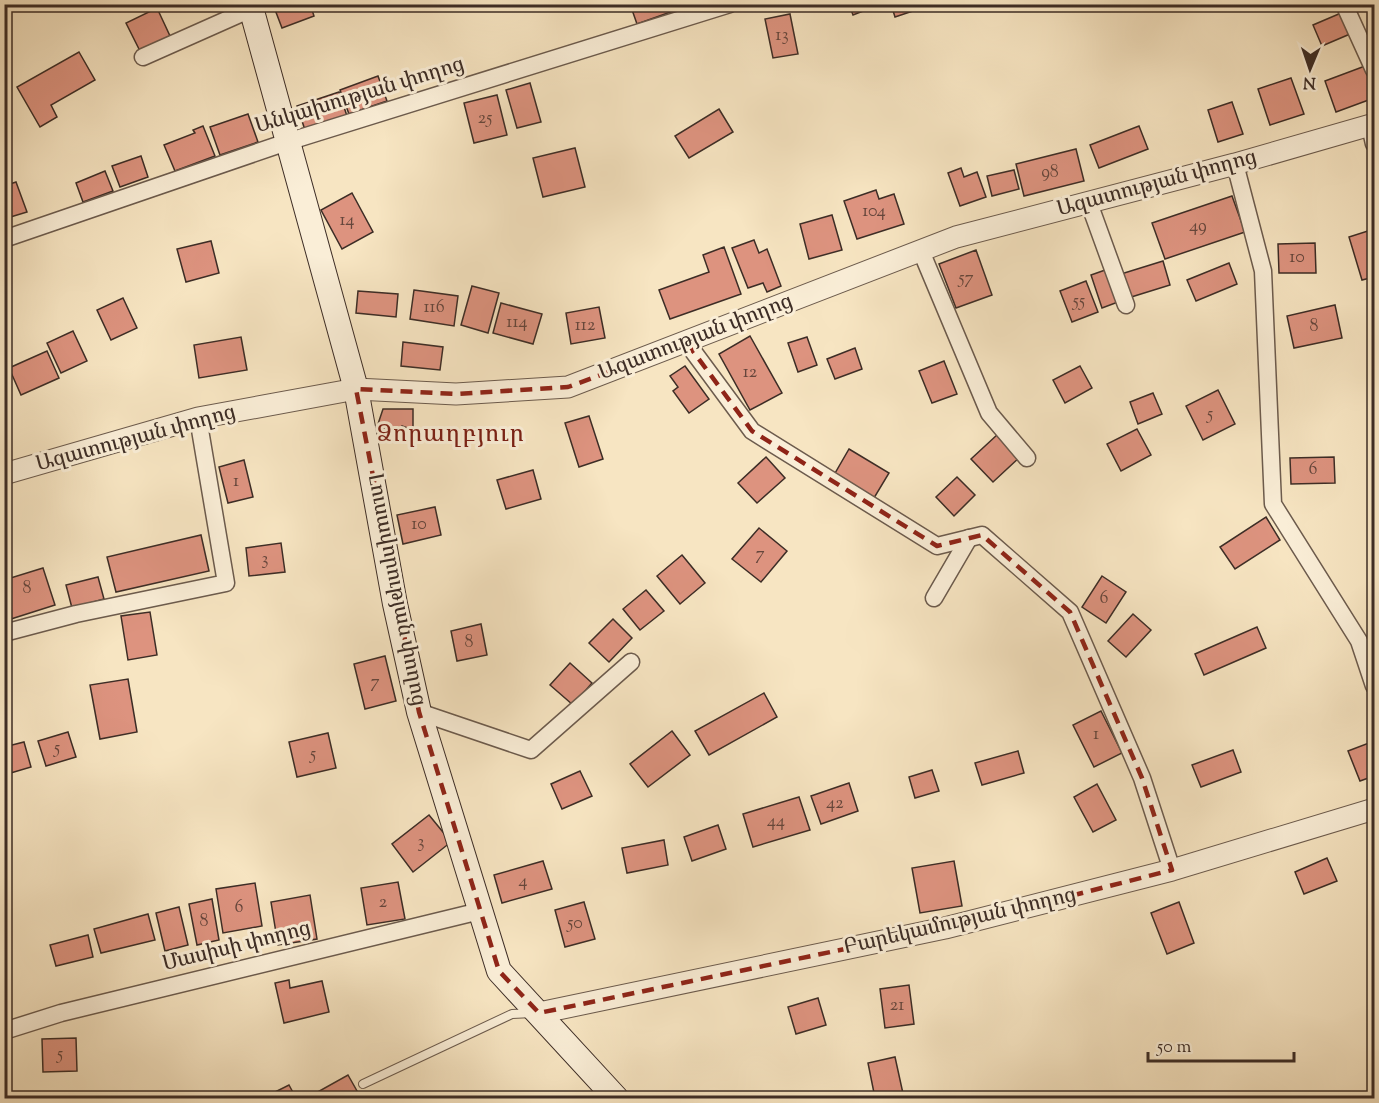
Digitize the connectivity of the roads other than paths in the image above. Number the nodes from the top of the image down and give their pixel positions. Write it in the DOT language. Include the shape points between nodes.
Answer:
graph roads {
  1 [pos="730,4"];
  2 [pos="1344,4"];
  3 [pos="250,7"];
  4 [pos="143,57"];
  5 [pos="1374,70"];
  6 [pos="1373,131"];
  7 [pos="287,142"];
  8 [pos="1235,164"];
  9 [pos="1089,202"];
  10 [pos="4,239"];
  11 [pos="921,251"];
  12 [pos="1125,305"];
  13 [pos="687,343"];
  14 [pos="356,389"];
  15 [pos="198,418"];
  16 [pos="1027,458"];
  17 [pos="4,474"];
  18 [pos="969,538"];
  19 [pos="934,598"];
  20 [pos="4,633"];
  21 [pos="632,662"];
  22 [pos="1374,686"];
  23 [pos="419,712"];
  24 [pos="1374,809"];
  25 [pos="1172,870"];
  26 [pos="480,911"];
  27 [pos="539,1013"];
  28 [pos="4,1031"];
  29 [pos="363,1084"];
  30 [pos="616,1098"];
  1 -- 7 [label="street, Անկախության փողոց"];
  2 -- 5 [label="street"];
  3 -- 4 [label="street"];
  3 -- 7 [label="main road, Լուսավորության փողոց"];
  6 -- 8 [label="street, Ազատության փողոց"];
  7 -- 10 [label="street, Անկախության փողոց"];
  7 -- 14 [label="main road, Լուսավորության փողոց"];
  8 -- 9 [label="street, Ազատության փողոց"];
  8 -- 22 [label="street" via="1263,270 1273,504 1359,641"];
  9 -- 11 [label="street, Ազատության փողոց" via="956,237"];
  9 -- 12 [label="street"];
  11 -- 13 [label="street, Ազատության փողոց"];
  11 -- 16 [label="street" via="989,413"];
  13 -- 14 [label="street, Ազատության փողոց" via="568,387 456,394"];
  13 -- 18 [label="street" via="752,431 937,546"];
  14 -- 15 [label="street, Ազատության փողոց"];
  14 -- 23 [label="main road, Լուսավորության փողոց" via="394,604"];
  15 -- 17 [label="street, Ազատության փողոց"];
  15 -- 20 [label="street" via="226,583"];
  18 -- 19 [label="street"];
  18 -- 25 [label="street" via="982,535 1070,612 1142,778"];
  21 -- 23 [label="street" via="531,750"];
  23 -- 26 [label="main road, Լուսավորության փողոց"];
  24 -- 25 [label="street, Բարեկամության փողոց"];
  25 -- 27 [label="street, Բարեկամության փողոց" via="945,928"];
  26 -- 27 [label="main road, Լուսավորության փողոց" via="500,971"];
  26 -- 28 [label="street, Մասիսի փողոց" via="61,1013"];
  27 -- 29 [label="lane" via="512,1014"];
  27 -- 30 [label="main road, Լուսավորության փողոց"];
}
